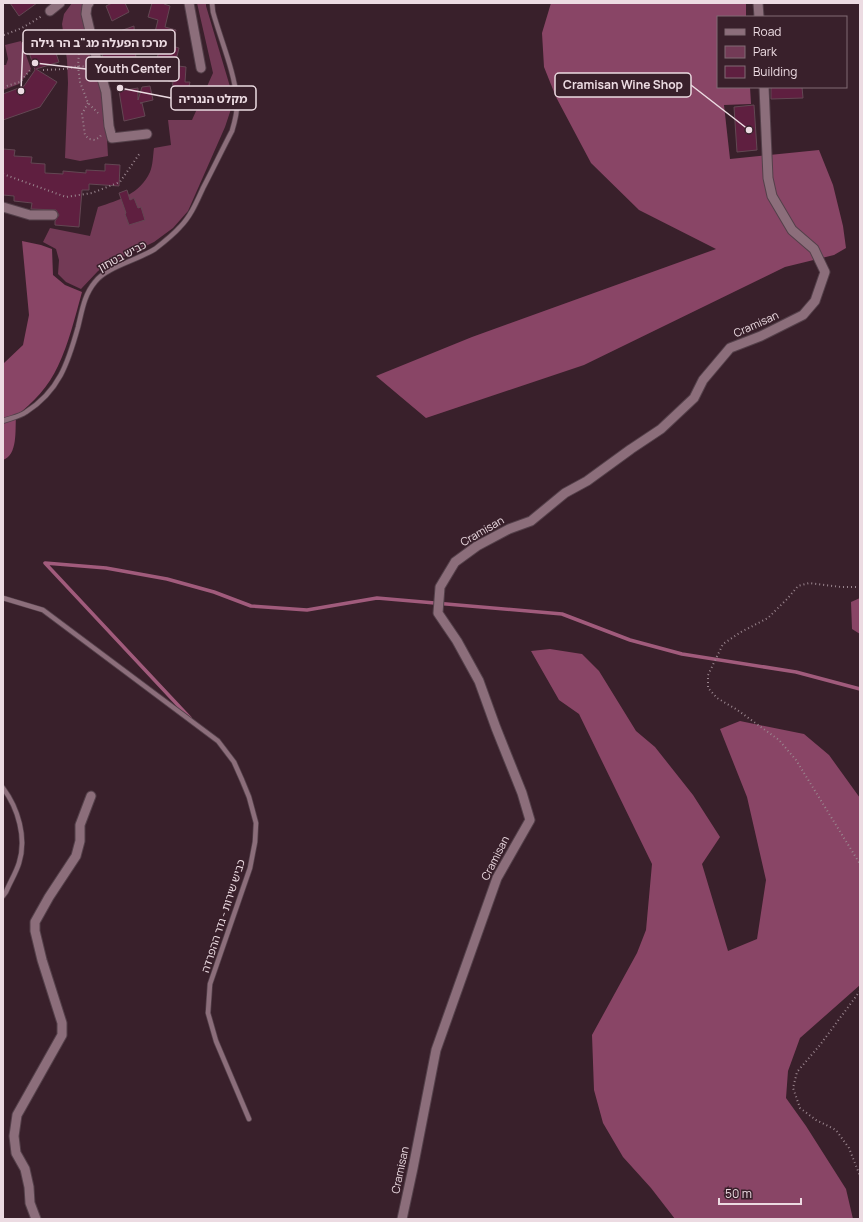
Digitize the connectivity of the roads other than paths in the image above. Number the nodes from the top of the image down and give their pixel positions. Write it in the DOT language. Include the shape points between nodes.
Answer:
graph roads {
  1 [pos="60,3"];
  2 [pos="89,3"];
  3 [pos="189,3"];
  4 [pos="212,3"];
  5 [pos="758,3"];
  6 [pos="50,11"];
  7 [pos="759,16"];
  8 [pos="201,68"];
  9 [pos="764,88"];
  10 [pos="147,134"];
  11 [pos="3,207"];
  12 [pos="53,216"];
  13 [pos="3,421"];
  14 [pos="3,598"];
  15 [pos="3,788"];
  16 [pos="91,796"];
  17 [pos="3,896"];
  18 [pos="249,1119"];
  19 [pos="36,1219"];
  20 [pos="402,1219"];
  1 -- 6 [label="street"];
  2 -- 10 [label="street" via="86,14 106,92 112,138"];
  3 -- 8 [label="street"];
  4 -- 13 [label="lane, כביש בטחון" via="237,101 235,118 228,138 191,213 167,240 136,260 105,273 95,281 83,306 68,359 57,382 50,392 25,413"];
  5 -- 7 [label="street"];
  9 -- 20 [label="street, Cramisan" via="768,178 772,196 792,230 814,249 825,272 815,301 803,315 730,348 702,380 694,398 661,429 587,481 565,493 531,520 477,546 455,562 440,587 438,612 479,681 522,792 530,820 497,878 436,1050"];
  11 -- 12 [label="street" via="30,215"];
  14 -- 18 [label="lane, כביש שירות - גדר ההפרדה" via="43,610 218,741 234,762 249,797 256,823 255,842 250,868 210,984 208,1013 216,1041"];
  15 -- 17 [label="lane" via="18,816 22,841 20,862"];
  16 -- 19 [label="street" via="80,825 80,841 76,856 35,922 42,960 62,1023 62,1035 17,1115 14,1136 16,1153 25,1170 30,1203"];
}
